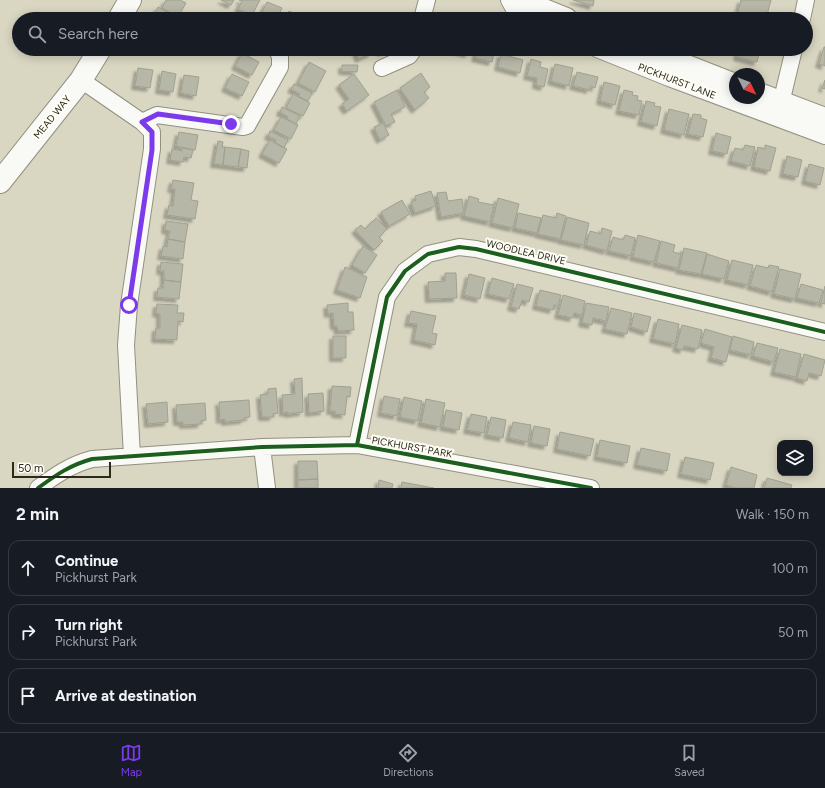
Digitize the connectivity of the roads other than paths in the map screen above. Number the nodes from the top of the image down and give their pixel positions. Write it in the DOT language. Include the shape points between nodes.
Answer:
graph roads {
  1 [pos="130,0"];
  2 [pos="427,0"];
  3 [pos="509,0"];
  4 [pos="519,0"];
  5 [pos="806,0"];
  6 [pos="535,9"];
  7 [pos="123,12"];
  8 [pos="424,12"];
  9 [pos="516,12"];
  10 [pos="803,12"];
  11 [pos="96,56"];
  12 [pos="280,56"];
  13 [pos="409,56"];
  14 [pos="614,56"];
  15 [pos="661,56"];
  16 [pos="792,56"];
  17 [pos="382,68"];
  18 [pos="81,80"];
  19 [pos="729,83"];
  20 [pos="765,96"];
  21 [pos="781,103"];
  22 [pos="825,119"];
  23 [pos="142,122"];
  24 [pos="825,136"];
  25 [pos="0,182"];
  26 [pos="825,332"];
  27 [pos="357,445"];
  28 [pos="262,447"];
  29 [pos="132,456"];
  30 [pos="38,488"];
  31 [pos="267,488"];
  32 [pos="591,488"];
  1 -- 7 [label="main road"];
  2 -- 8 [label="street"];
  3 -- 9 [label="street"];
  4 -- 6 [label="main road"];
  5 -- 10 [label="street"];
  11 -- 18 [label="main road, MEAD WAY"];
  12 -- 23 [label="street" via="280,67 247,126 158,114"];
  13 -- 17 [label="street"];
  14 -- 24 [label="street, PICKHURST LANE"];
  15 -- 19 [label="main road, PICKHURST LANE"];
  16 -- 21 [label="street"];
  18 -- 23 [label="street"];
  18 -- 25 [label="main road, MEAD WAY"];
  20 -- 21 [label="main road"];
  21 -- 22 [label="main road"];
  23 -- 29 [label="street" via="152,132 152,150 129,305 126,345"];
  26 -- 27 [label="street, WOODLEA DRIVE" via="476,249 443,249 428,254 405,271 387,297"];
  27 -- 28 [label="street, PICKHURST PARK"];
  27 -- 32 [label="street, PICKHURST PARK"];
  28 -- 29 [label="street, PICKHURST PARK"];
  28 -- 31 [label="street"];
  29 -- 30 [label="street, PICKHURST PARK" via="75,463"];
}
